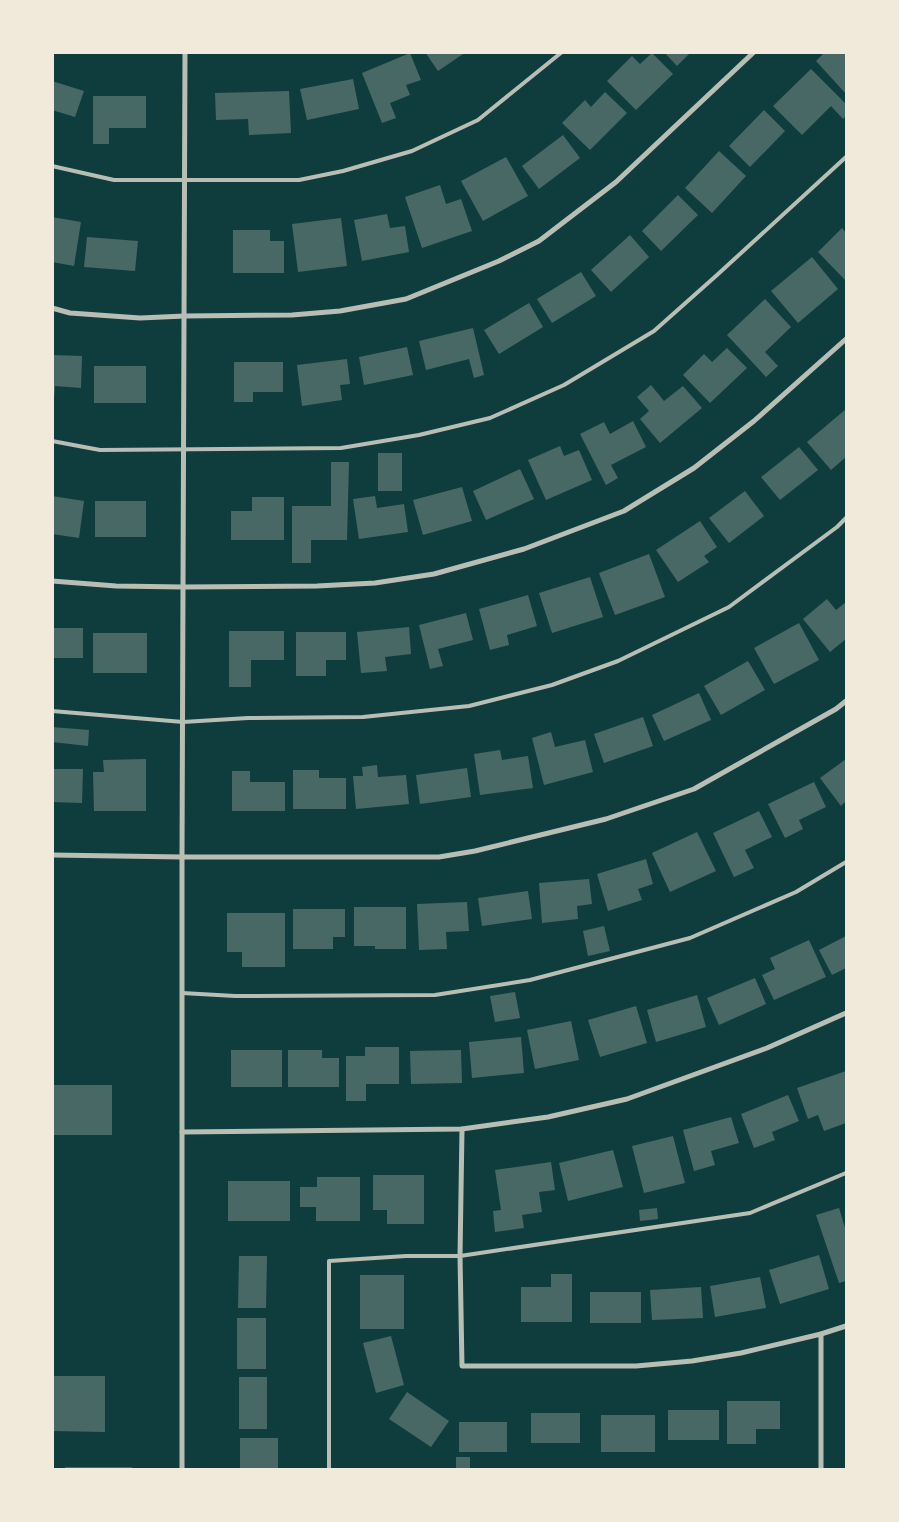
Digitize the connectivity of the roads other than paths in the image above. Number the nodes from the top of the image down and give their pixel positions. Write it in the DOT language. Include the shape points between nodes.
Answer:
graph roads {
  1 [pos="185,52"];
  2 [pos="562,52"];
  3 [pos="754,52"];
  4 [pos="846,156"];
  5 [pos="52,166"];
  6 [pos="184,181"];
  7 [pos="52,308"];
  8 [pos="185,316"];
  9 [pos="846,339"];
  10 [pos="52,441"];
  11 [pos="184,450"];
  12 [pos="846,518"];
  13 [pos="52,581"];
  14 [pos="183,587"];
  15 [pos="846,701"];
  16 [pos="52,711"];
  17 [pos="183,722"];
  18 [pos="52,855"];
  19 [pos="182,857"];
  20 [pos="846,862"];
  21 [pos="182,993"];
  22 [pos="846,1013"];
  23 [pos="462,1129"];
  24 [pos="182,1132"];
  25 [pos="846,1173"];
  26 [pos="460,1256"];
  27 [pos="846,1326"];
  28 [pos="821,1334"];
  29 [pos="182,1470"];
  30 [pos="329,1470"];
  31 [pos="821,1470"];
  1 -- 6 [label="street"];
  2 -- 6 [label="lane" via="478,120 412,151 343,172 299,180"];
  3 -- 8 [label="street" via="616,182 538,241 499,261 406,299 340,311"];
  4 -- 11 [label="lane" via="654,331 564,385 490,418 419,435 341,448"];
  5 -- 6 [label="lane" via="114,180"];
  6 -- 8 [label="street"];
  7 -- 8 [label="street" via="70,313 140,318"];
  8 -- 11 [label="street"];
  9 -- 14 [label="street" via="754,421 694,468 624,512 524,549 434,574 375,583"];
  10 -- 11 [label="lane" via="100,450"];
  11 -- 14 [label="street"];
  12 -- 17 [label="lane" via="729,607 618,661 552,685 469,706 363,717"];
  13 -- 14 [label="street"];
  14 -- 17 [label="street"];
  15 -- 19 [label="street" via="694,789 606,819 475,851 439,857"];
  16 -- 17 [label="lane"];
  17 -- 19 [label="street"];
  18 -- 19 [label="street"];
  19 -- 21 [label="street"];
  20 -- 21 [label="lane" via="796,892 690,938 530,980 435,995 234,996"];
  21 -- 24 [label="street"];
  22 -- 23 [label="street" via="767,1048 627,1098 548,1116"];
  23 -- 24 [label="street"];
  23 -- 26 [label="street"];
  24 -- 29 [label="street"];
  25 -- 26 [label="lane" via="750,1213"];
  26 -- 28 [label="street" via="462,1366 636,1366 741,1353"];
  26 -- 30 [label="lane" via="329,1261"];
  27 -- 28 [label="street"];
  28 -- 31 [label="street"];
}
